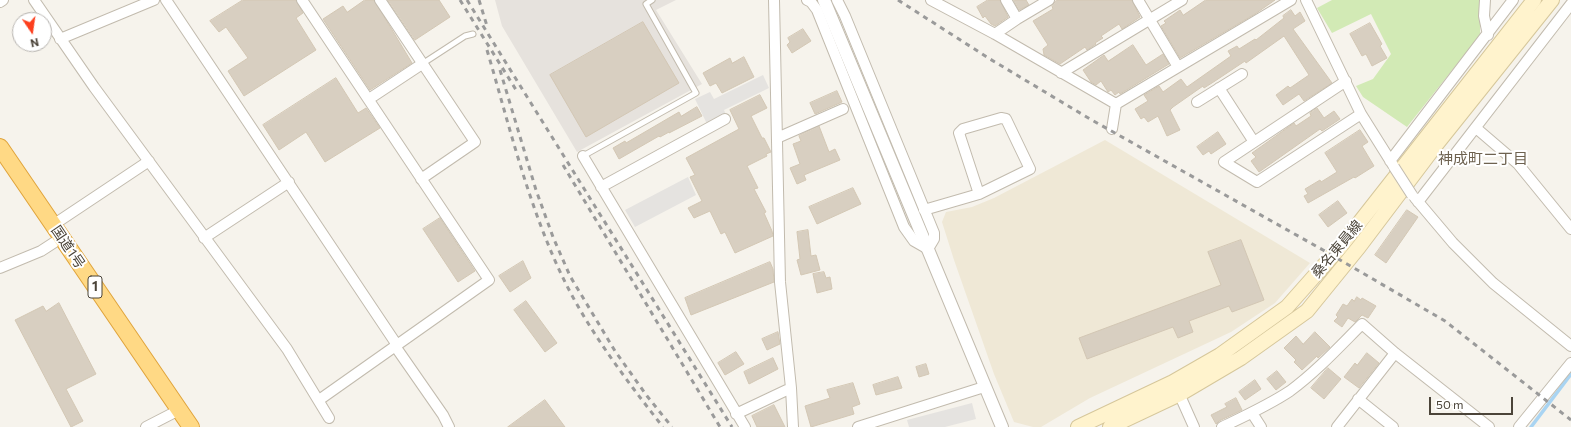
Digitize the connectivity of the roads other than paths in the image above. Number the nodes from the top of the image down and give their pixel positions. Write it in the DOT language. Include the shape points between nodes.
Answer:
graph roads {
  1 [pos="3,0"];
  2 [pos="34,0"];
  3 [pos="154,0"];
  4 [pos="166,0"];
  5 [pos="302,0"];
  6 [pos="380,0"];
  7 [pos="652,0"];
  8 [pos="774,0"];
  9 [pos="807,0"];
  10 [pos="824,0"];
  11 [pos="837,0"];
  12 [pos="931,0"];
  13 [pos="946,0"];
  14 [pos="1006,0"];
  15 [pos="1049,0"];
  16 [pos="1138,0"];
  17 [pos="1182,0"];
  18 [pos="1291,0"];
  19 [pos="1306,0"];
  20 [pos="1484,0"];
  21 [pos="1514,0"];
  22 [pos="1534,0"];
  23 [pos="1552,0"];
  24 [pos="0,2"];
  25 [pos="1571,4"];
  26 [pos="950,10"];
  27 [pos="1017,19"];
  28 [pos="1150,19"];
  29 [pos="473,34"];
  30 [pos="995,34"];
  31 [pos="1488,35"];
  32 [pos="60,39"];
  33 [pos="422,64"];
  34 [pos="1178,67"];
  35 [pos="1061,73"];
  36 [pos="1242,74"];
  37 [pos="1346,81"];
  38 [pos="1219,88"];
  39 [pos="369,99"];
  40 [pos="1197,102"];
  41 [pos="1116,104"];
  42 [pos="843,109"];
  43 [pos="1360,114"];
  44 [pos="725,119"];
  45 [pos="1476,128"];
  46 [pos="1112,129"];
  47 [pos="777,138"];
  48 [pos="1254,142"];
  49 [pos="0,146"];
  50 [pos="582,156"];
  51 [pos="149,162"];
  52 [pos="1392,164"];
  53 [pos="421,178"];
  54 [pos="289,182"];
  55 [pos="601,187"];
  56 [pos="979,194"];
  57 [pos="1415,198"];
  58 [pos="924,210"];
  59 [pos="1571,229"];
  60 [pos="57,231"];
  61 [pos="204,238"];
  62 [pos="928,249"];
  63 [pos="0,268"];
  64 [pos="396,346"];
  65 [pos="1571,346"];
  66 [pos="1395,352"];
  67 [pos="1571,363"];
  68 [pos="1173,382"];
  69 [pos="984,387"];
  70 [pos="791,388"];
  71 [pos="1180,394"];
  72 [pos="1358,399"];
  73 [pos="319,400"];
  74 [pos="179,410"];
  75 [pos="1252,413"];
  76 [pos="736,414"];
  77 [pos="329,418"];
  78 [pos="146,427"];
  79 [pos="191,427"];
  80 [pos="449,427"];
  81 [pos="745,427"];
  82 [pos="793,427"];
  83 [pos="858,427"];
  84 [pos="1002,427"];
  85 [pos="1078,427"];
  86 [pos="1110,427"];
  87 [pos="1194,427"];
  88 [pos="1222,427"];
  89 [pos="1261,427"];
  90 [pos="1337,427"];
  91 [pos="1393,427"];
  92 [pos="1489,427"];
  93 [pos="1519,427"];
  1 -- 24 [label="street"];
  2 -- 32 [label="street"];
  3 -- 32 [label="street"];
  4 -- 54 [label="street"];
  5 -- 39 [label="street"];
  6 -- 33 [label="street"];
  7 -- 50 [label="lane" via="646,4 696,94"];
  8 -- 47 [label="street"];
  9 -- 62 [label="street" via="817,10 904,226 914,241"];
  10 -- 62 [label="street"];
  11 -- 58 [label="street"];
  12 -- 26 [label="street"];
  13 -- 26 [label="street"];
  14 -- 27 [label="street"];
  15 -- 27 [label="street"];
  16 -- 28 [label="street"];
  17 -- 28 [label="street"];
  18 -- 34 [label="street"];
  19 -- 37 [label="street"];
  20 -- 31 [label="street"];
  21 -- 31 [label="street"];
  22 -- 68 [label="main road, 桑名東員線" via="1341,246 1287,307 1220,354"];
  23 -- 71 [label="main road, 桑名東員線" via="1436,145 1364,242 1306,311 1242,358"];
  25 -- 45 [label="street"];
  26 -- 30 [label="street"];
  27 -- 30 [label="street"];
  28 -- 34 [label="street"];
  28 -- 35 [label="street"];
  29 -- 33 [label="lane" via="465,36"];
  30 -- 35 [label="street"];
  31 -- 52 [label="street"];
  32 -- 51 [label="street"];
  33 -- 39 [label="street"];
  33 -- 53 [label="street" via="475,142"];
  34 -- 41 [label="street"];
  35 -- 41 [label="street"];
  36 -- 38 [label="street"];
  37 -- 43 [label="street"];
  37 -- 48 [label="street"];
  38 -- 40 [label="street"];
  38 -- 48 [label="street"];
  39 -- 53 [label="street"];
  41 -- 46 [label="street"];
  42 -- 47 [label="street"];
  43 -- 48 [label="street" via="1257,182 1224,162"];
  43 -- 52 [label="street"];
  44 -- 55 [label="street"];
  45 -- 57 [label="street"];
  45 -- 59 [label="street" via="1518,164"];
  47 -- 70 [label="street" via="780,282"];
  49 -- 60 [label="highway, 国道1号 / 1"];
  50 -- 55 [label="street"];
  51 -- 60 [label="street"];
  51 -- 61 [label="street"];
  52 -- 57 [label="street, bridge"];
  53 -- 64 [label="street" via="489,280"];
  54 -- 61 [label="street"];
  54 -- 64 [label="street"];
  55 -- 76 [label="street"];
  56 -- 56 [label="street" via="1030,169 1006,119 1001,118 963,129 959,133"];
  56 -- 58 [label="street"];
  57 -- 65 [label="street" via="1453,243 1493,283"];
  58 -- 62 [label="street" via="934,233 934,239"];
  60 -- 63 [label="street" via="41,251"];
  60 -- 74 [label="highway, 国道1号 / 1"];
  61 -- 73 [label="street" via="287,349"];
  62 -- 69 [label="street"];
  64 -- 73 [label="street"];
  64 -- 80 [label="street"];
  66 -- 72 [label="street"];
  66 -- 75 [label="street" via="1362,324 1290,391"];
  66 -- 92 [label="street"];
  67 -- 93 [label="street"];
  68 -- 71 [label="street"];
  68 -- 85 [label="main road, 桑名東員線"];
  69 -- 83 [label="street"];
  69 -- 84 [label="street"];
  70 -- 76 [label="street"];
  70 -- 82 [label="street"];
  71 -- 86 [label="main road, 桑名東員線"];
  71 -- 87 [label="street"];
  72 -- 90 [label="street"];
  72 -- 91 [label="street"];
  73 -- 77 [label="street"];
  74 -- 78 [label="street"];
  74 -- 79 [label="highway, 国道1号 / 1"];
  75 -- 88 [label="street"];
  75 -- 89 [label="street"];
  76 -- 81 [label="street"];
}
